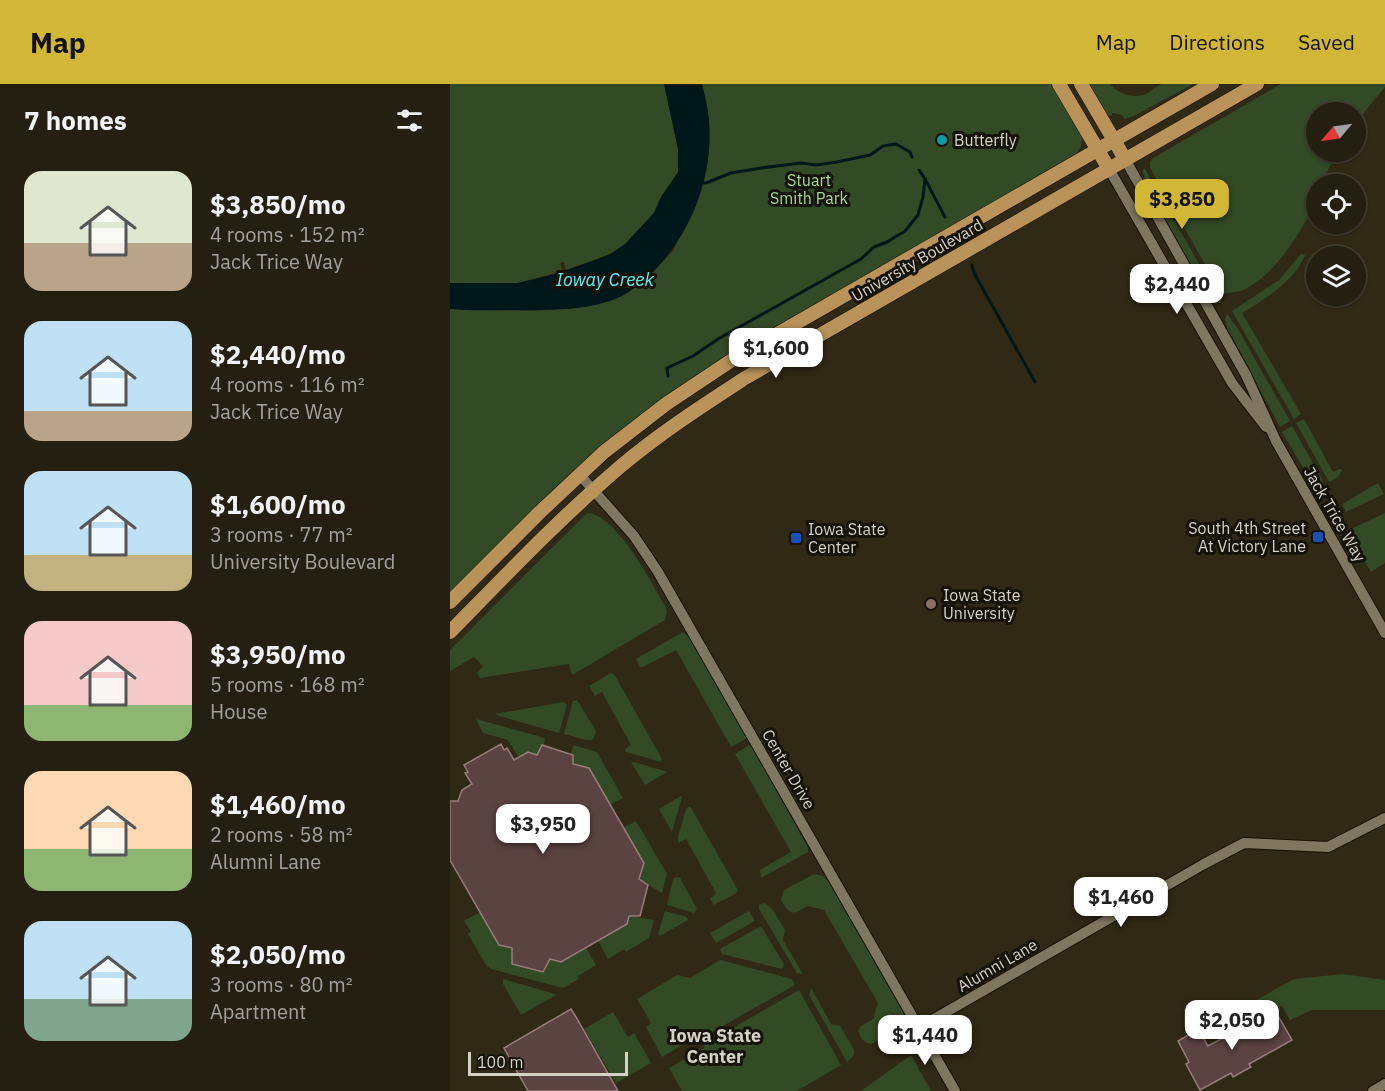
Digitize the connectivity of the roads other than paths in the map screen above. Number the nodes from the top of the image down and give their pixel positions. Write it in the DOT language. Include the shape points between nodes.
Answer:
graph roads {
  1 [pos="1059,84"];
  2 [pos="1081,84"];
  3 [pos="1212,84"];
  4 [pos="1257,84"];
  5 [pos="1114,139"];
  6 [pos="1098,148"];
  7 [pos="1125,159"];
  8 [pos="1109,169"];
  9 [pos="1276,441"];
  10 [pos="579,474"];
  11 [pos="594,490"];
  12 [pos="450,602"];
  13 [pos="450,632"];
  14 [pos="1385,633"];
  15 [pos="1385,818"];
  16 [pos="920,1027"];
  17 [pos="1385,1084"];
  18 [pos="956,1091"];
  19 [pos="1373,1091"];
  1 -- 6 [label="main road"];
  2 -- 5 [label="main road"];
  3 -- 5 [label="main road, University Boulevard"];
  4 -- 7 [label="main road, University Boulevard"];
  5 -- 6 [label="main road, University Boulevard"];
  5 -- 7 [label="main road"];
  6 -- 8 [label="main road"];
  6 -- 10 [label="main road, University Boulevard" via="732,360 666,404"];
  7 -- 8 [label="main road, University Boulevard"];
  7 -- 9 [label="street, Jack Trice Way" via="1246,375"];
  8 -- 9 [label="street, Jack Trice Way" via="1232,383"];
  8 -- 11 [label="main road, University Boulevard" via="745,378 678,422"];
  9 -- 14 [label="street, Jack Trice Way"];
  10 -- 11 [label="street, Center Drive"];
  10 -- 12 [label="main road, University Boulevard"];
  11 -- 13 [label="main road, University Boulevard"];
  11 -- 16 [label="street, Center Drive" via="653,563"];
  15 -- 16 [label="street, Alumni Lane" via="1328,847 1244,843"];
  16 -- 18 [label="street, Center Drive"];
  17 -- 19 [label="street"];
}
